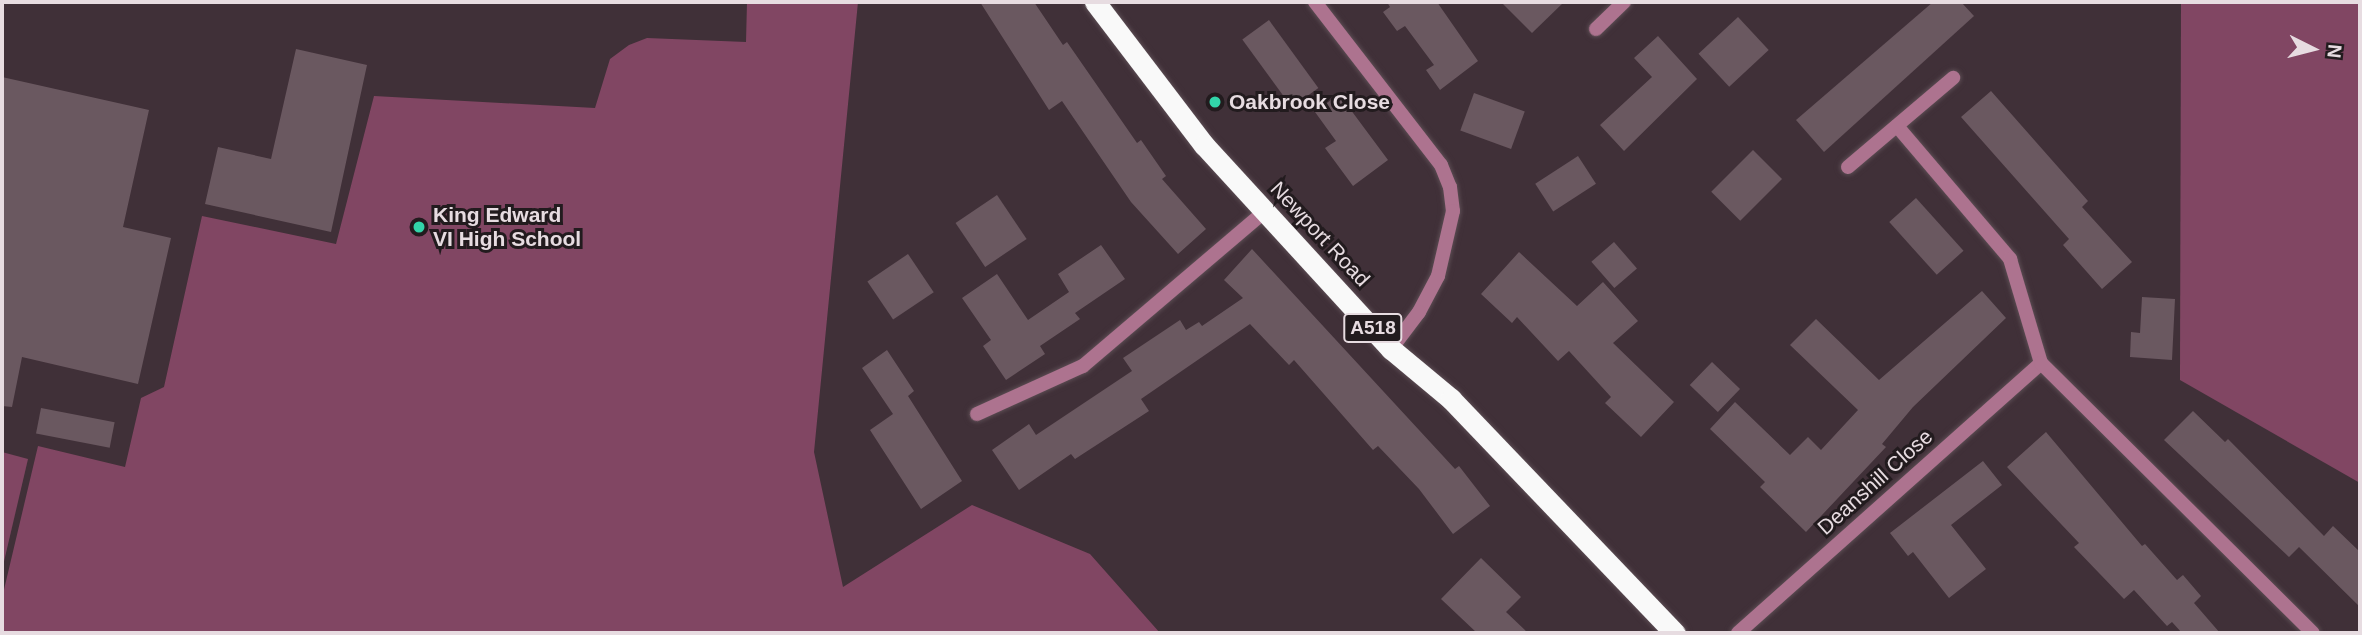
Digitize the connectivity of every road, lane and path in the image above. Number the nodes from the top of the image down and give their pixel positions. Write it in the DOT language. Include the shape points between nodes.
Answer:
graph roads {
  1 [pos="1095,2"];
  2 [pos="1315,2"];
  3 [pos="1624,2"];
  4 [pos="1597,29"];
  5 [pos="1953,78"];
  6 [pos="1897,125"];
  7 [pos="1847,167"];
  8 [pos="1265,211"];
  9 [pos="1391,349"];
  10 [pos="2041,363"];
  11 [pos="977,414"];
  12 [pos="1675,633"];
  13 [pos="1738,633"];
  14 [pos="2314,633"];
  1 -- 8 [label="highway, Newport Road / A518" via="1204,145"];
  2 -- 9 [label="street" via="1441,164 1450,187 1453,211 1438,276 1419,312"];
  3 -- 4 [label="street"];
  5 -- 6 [label="street"];
  6 -- 7 [label="street"];
  6 -- 10 [label="street" via="2010,259"];
  8 -- 9 [label="highway, Newport Road / A518"];
  8 -- 11 [label="street" via="1083,366"];
  9 -- 12 [label="highway, Newport Road / A518" via="1451,399"];
  10 -- 13 [label="street, Deanshill Close"];
  10 -- 14 [label="street"];
}
